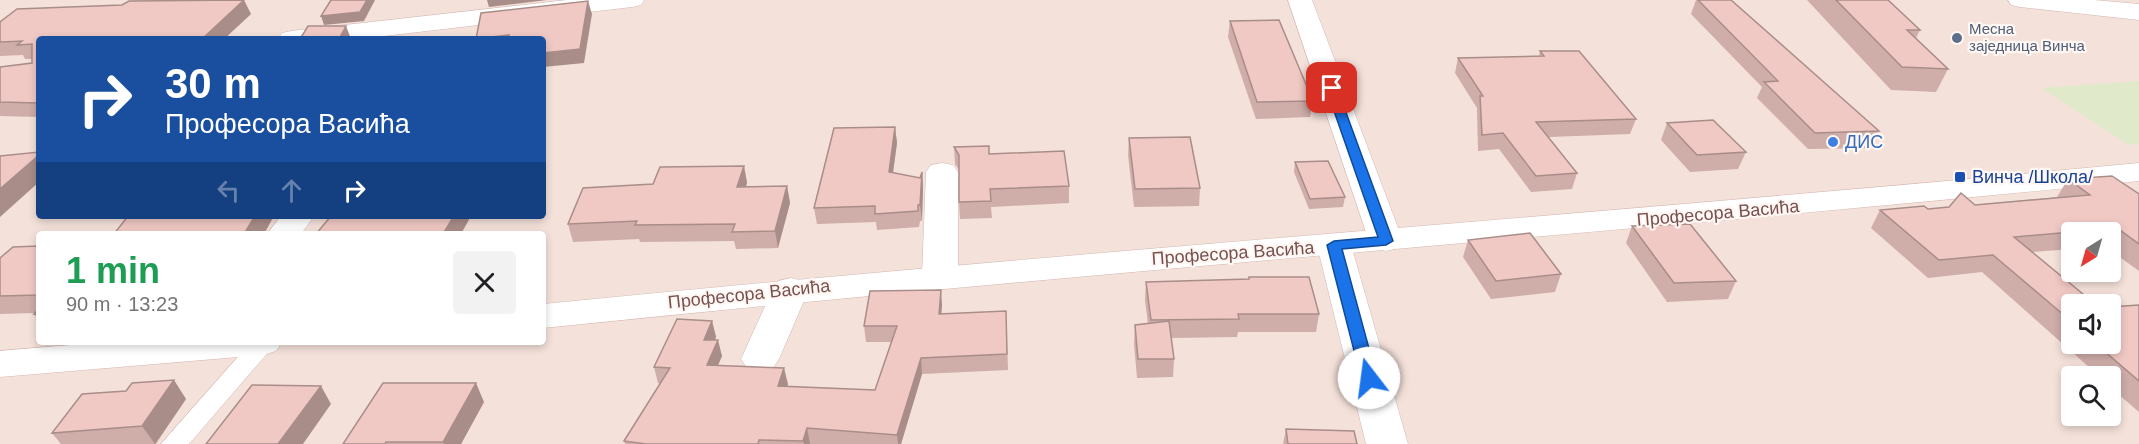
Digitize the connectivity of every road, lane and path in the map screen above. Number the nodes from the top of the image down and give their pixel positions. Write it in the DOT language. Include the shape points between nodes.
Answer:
graph roads {
  1 [pos="632,0"];
  2 [pos="1300,0"];
  3 [pos="2020,0"];
  4 [pos="2139,12"];
  5 [pos="317,36"];
  6 [pos="942,172"];
  7 [pos="2139,172"];
  8 [pos="296,219"];
  9 [pos="286,231"];
  10 [pos="1386,241"];
  11 [pos="1334,245"];
  12 [pos="940,276"];
  13 [pos="790,289"];
  14 [pos="546,316"];
  15 [pos="206,345"];
  16 [pos="261,345"];
  17 [pos="186,346"];
  18 [pos="760,359"];
  19 [pos="0,364"];
  20 [pos="174,444"];
  21 [pos="1387,444"];
  1 -- 5 [label="street"];
  2 -- 10 [label="street"];
  3 -- 4 [label="street"];
  6 -- 12 [label="street"];
  7 -- 10 [label="street, Професора Васића"];
  8 -- 9 [label="street"];
  10 -- 11 [label="street, Професора Васића"];
  11 -- 12 [label="street, Професора Васића"];
  11 -- 21 [label="street"];
  12 -- 13 [label="street, Професора Васића"];
  13 -- 14 [label="street, Професора Васића"];
  13 -- 18 [label="street"];
  15 -- 17 [label="street"];
  16 -- 20 [label="lane"];
  17 -- 19 [label="street"];
}
